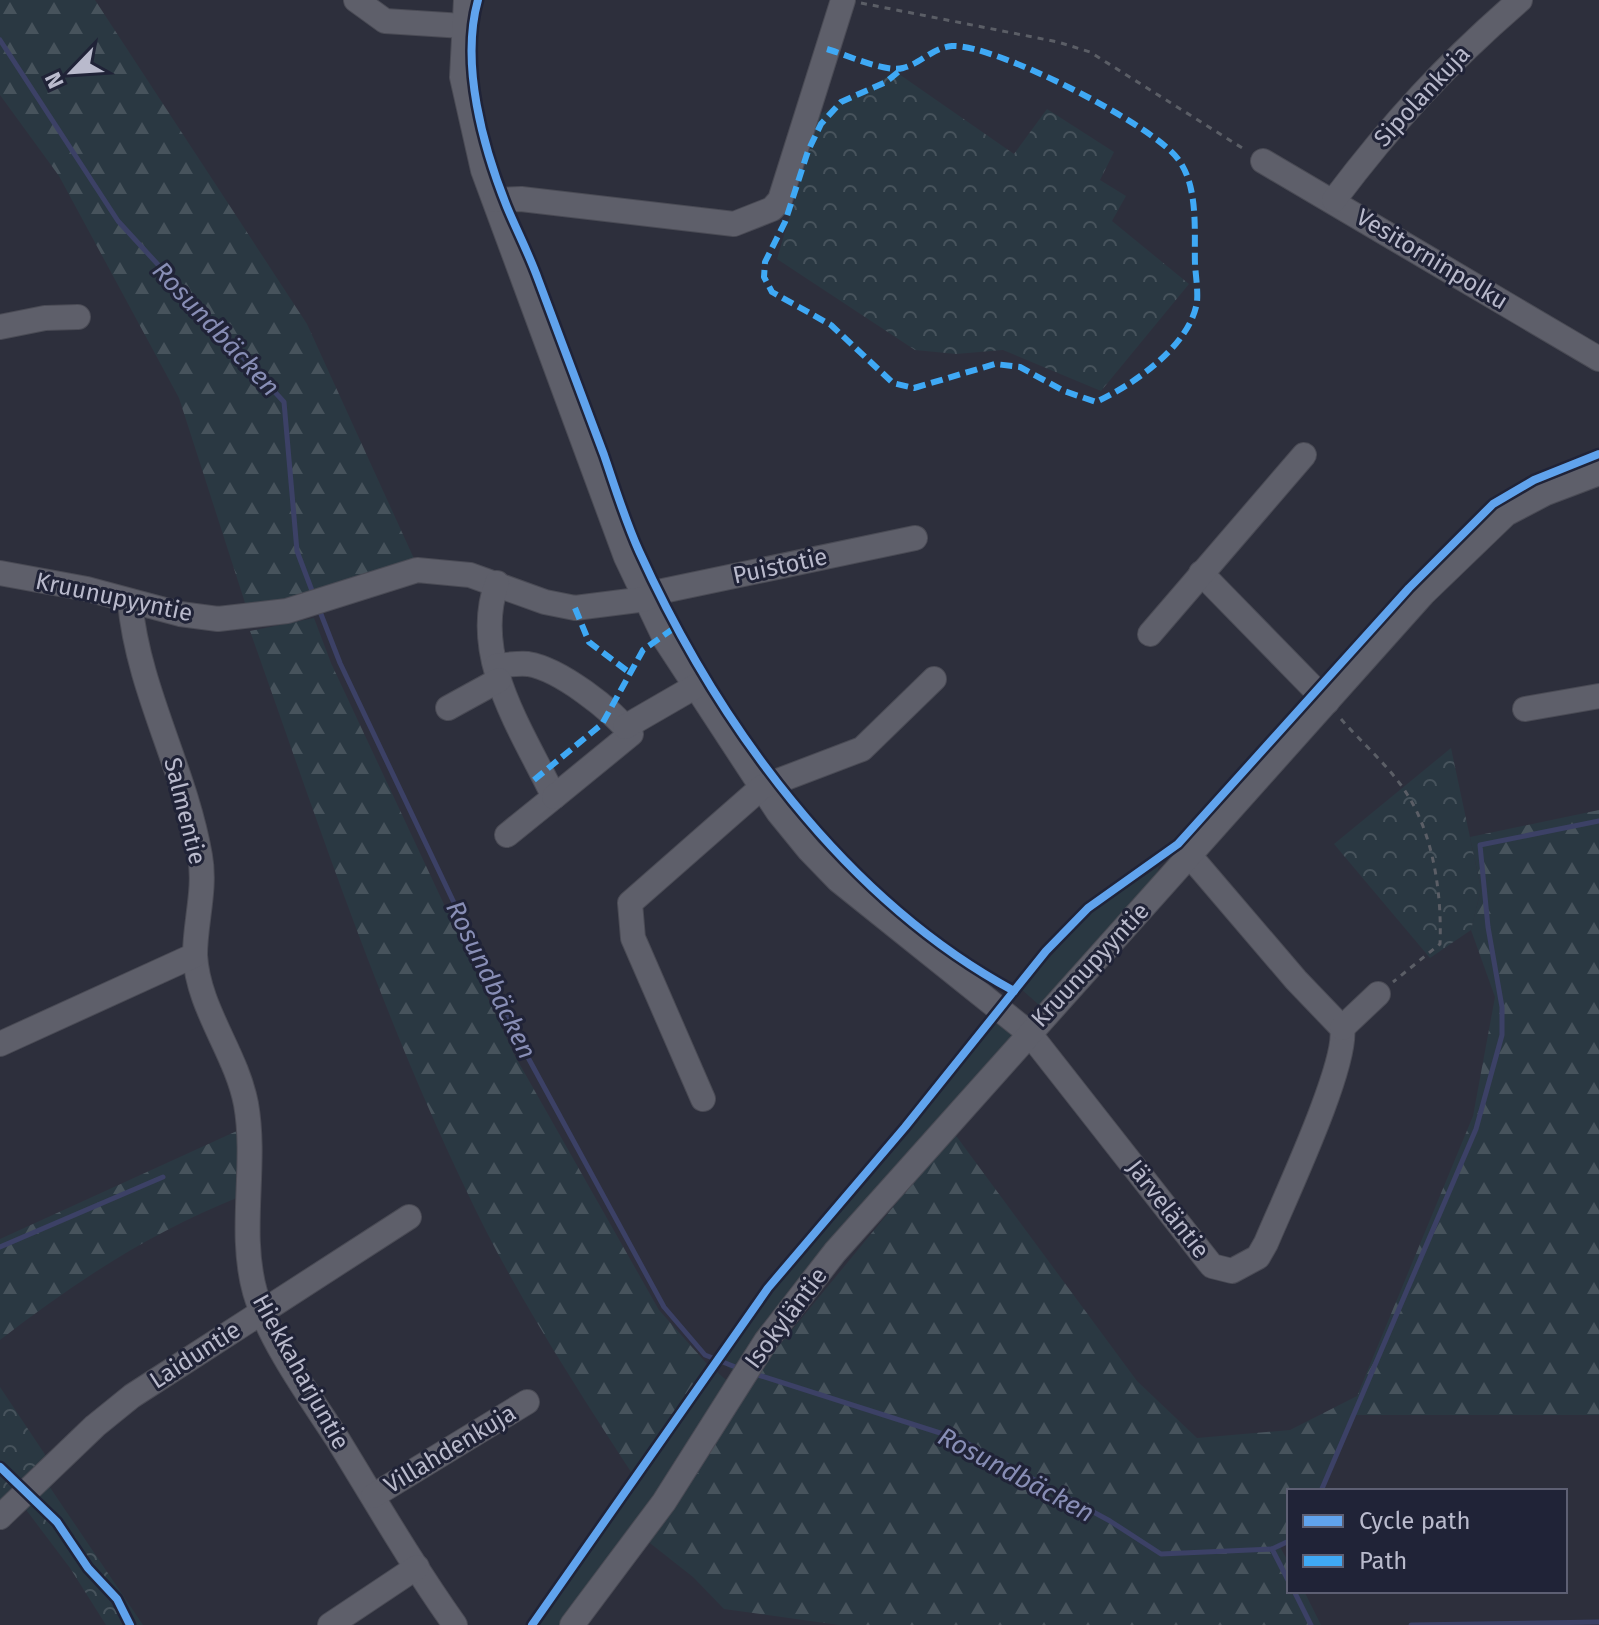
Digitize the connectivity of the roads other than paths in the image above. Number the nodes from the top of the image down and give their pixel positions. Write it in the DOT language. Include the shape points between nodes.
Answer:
graph roads {
  1 [pos="356,0"];
  2 [pos="466,0"];
  3 [pos="843,0"];
  4 [pos="1520,0"];
  5 [pos="463,26"];
  6 [pos="1263,161"];
  7 [pos="495,200"];
  8 [pos="1334,200"];
  9 [pos="78,317"];
  10 [pos="0,327"];
  11 [pos="1599,359"];
  12 [pos="1304,455"];
  13 [pos="1598,477"];
  14 [pos="915,538"];
  15 [pos="0,573"];
  16 [pos="1201,573"];
  17 [pos="497,583"];
  18 [pos="646,599"];
  19 [pos="130,602"];
  20 [pos="1150,634"];
  21 [pos="498,673"];
  22 [pos="934,679"];
  23 [pos="696,686"];
  24 [pos="1599,696"];
  25 [pos="1327,702"];
  26 [pos="448,708"];
  27 [pos="1525,709"];
  28 [pos="625,727"];
  29 [pos="762,787"];
  30 [pos="554,797"];
  31 [pos="507,835"];
  32 [pos="1190,856"];
  33 [pos="195,955"];
  34 [pos="1378,994"];
  35 [pos="1342,1028"];
  36 [pos="1029,1033"];
  37 [pos="0,1044"];
  38 [pos="703,1099"];
  39 [pos="409,1217"];
  40 [pos="263,1313"];
  41 [pos="527,1402"];
  42 [pos="373,1496"];
  43 [pos="0,1517"];
  44 [pos="417,1567"];
  45 [pos="330,1625"];
  46 [pos="455,1625"];
  47 [pos="572,1625"];
  1 -- 5 [label="street" via="385,21"];
  2 -- 5 [label="street"];
  3 -- 7 [label="street" via="780,200 772,209 734,224"];
  4 -- 8 [label="street, Sipolankuja" via="1394,121"];
  5 -- 7 [label="street" via="466,104"];
  6 -- 8 [label="street, Vesitorninpolku"];
  7 -- 18 [label="street"];
  8 -- 11 [label="street, Vesitorninpolku"];
  9 -- 10 [label="street"];
  12 -- 16 [label="street"];
  13 -- 25 [label="street, Kruunupyyntie" via="1506,514 1423,594"];
  14 -- 18 [label="street, Puistotie" via="658,592"];
  15 -- 19 [label="street, Kruunupyyntie"];
  16 -- 20 [label="street"];
  16 -- 25 [label="street"];
  17 -- 18 [label="street, Kruunupyyntie" via="575,608"];
  17 -- 19 [label="street, Kruunupyyntie" via="417,570 301,607 218,619"];
  17 -- 21 [label="street" via="489,621"];
  18 -- 23 [label="street, Kruunupyyntie"];
  19 -- 33 [label="street, Salmentie" via="132,637 199,848"];
  21 -- 26 [label="street"];
  21 -- 28 [label="street" via="527,664 547,671"];
  21 -- 30 [label="street" via="501,691"];
  22 -- 29 [label="street" via="862,749"];
  23 -- 28 [label="street"];
  23 -- 29 [label="street, Kruunupyyntie"];
  24 -- 27 [label="street"];
  25 -- 32 [label="street, Kruunupyyntie"];
  28 -- 30 [label="street" via="631,734"];
  29 -- 36 [label="street, Kruunupyyntie" via="838,880"];
  29 -- 38 [label="street" via="630,903 633,938"];
  30 -- 31 [label="street"];
  32 -- 35 [label="street"];
  32 -- 36 [label="street, Kruunupyyntie"];
  33 -- 37 [label="street"];
  33 -- 40 [label="street, Hiekkaharjuntie" via="203,994 246,1103 247,1236"];
  34 -- 35 [label="street"];
  35 -- 36 [label="street, Järveläntie" via="1334,1077 1266,1243 1258,1257 1232,1271 1212,1266"];
  36 -- 47 [label="street, Isokyläntie" via="835,1252 766,1341 664,1502"];
  39 -- 40 [label="street, Laiduntie"];
  40 -- 42 [label="street, Hiekkaharjuntie"];
  40 -- 43 [label="street, Laiduntie" via="132,1396"];
  41 -- 42 [label="street, Villahdenkuja"];
  42 -- 44 [label="street, Hiekkaharjuntie"];
  44 -- 45 [label="street"];
  44 -- 46 [label="street, Hiekkaharjuntie"];
}
